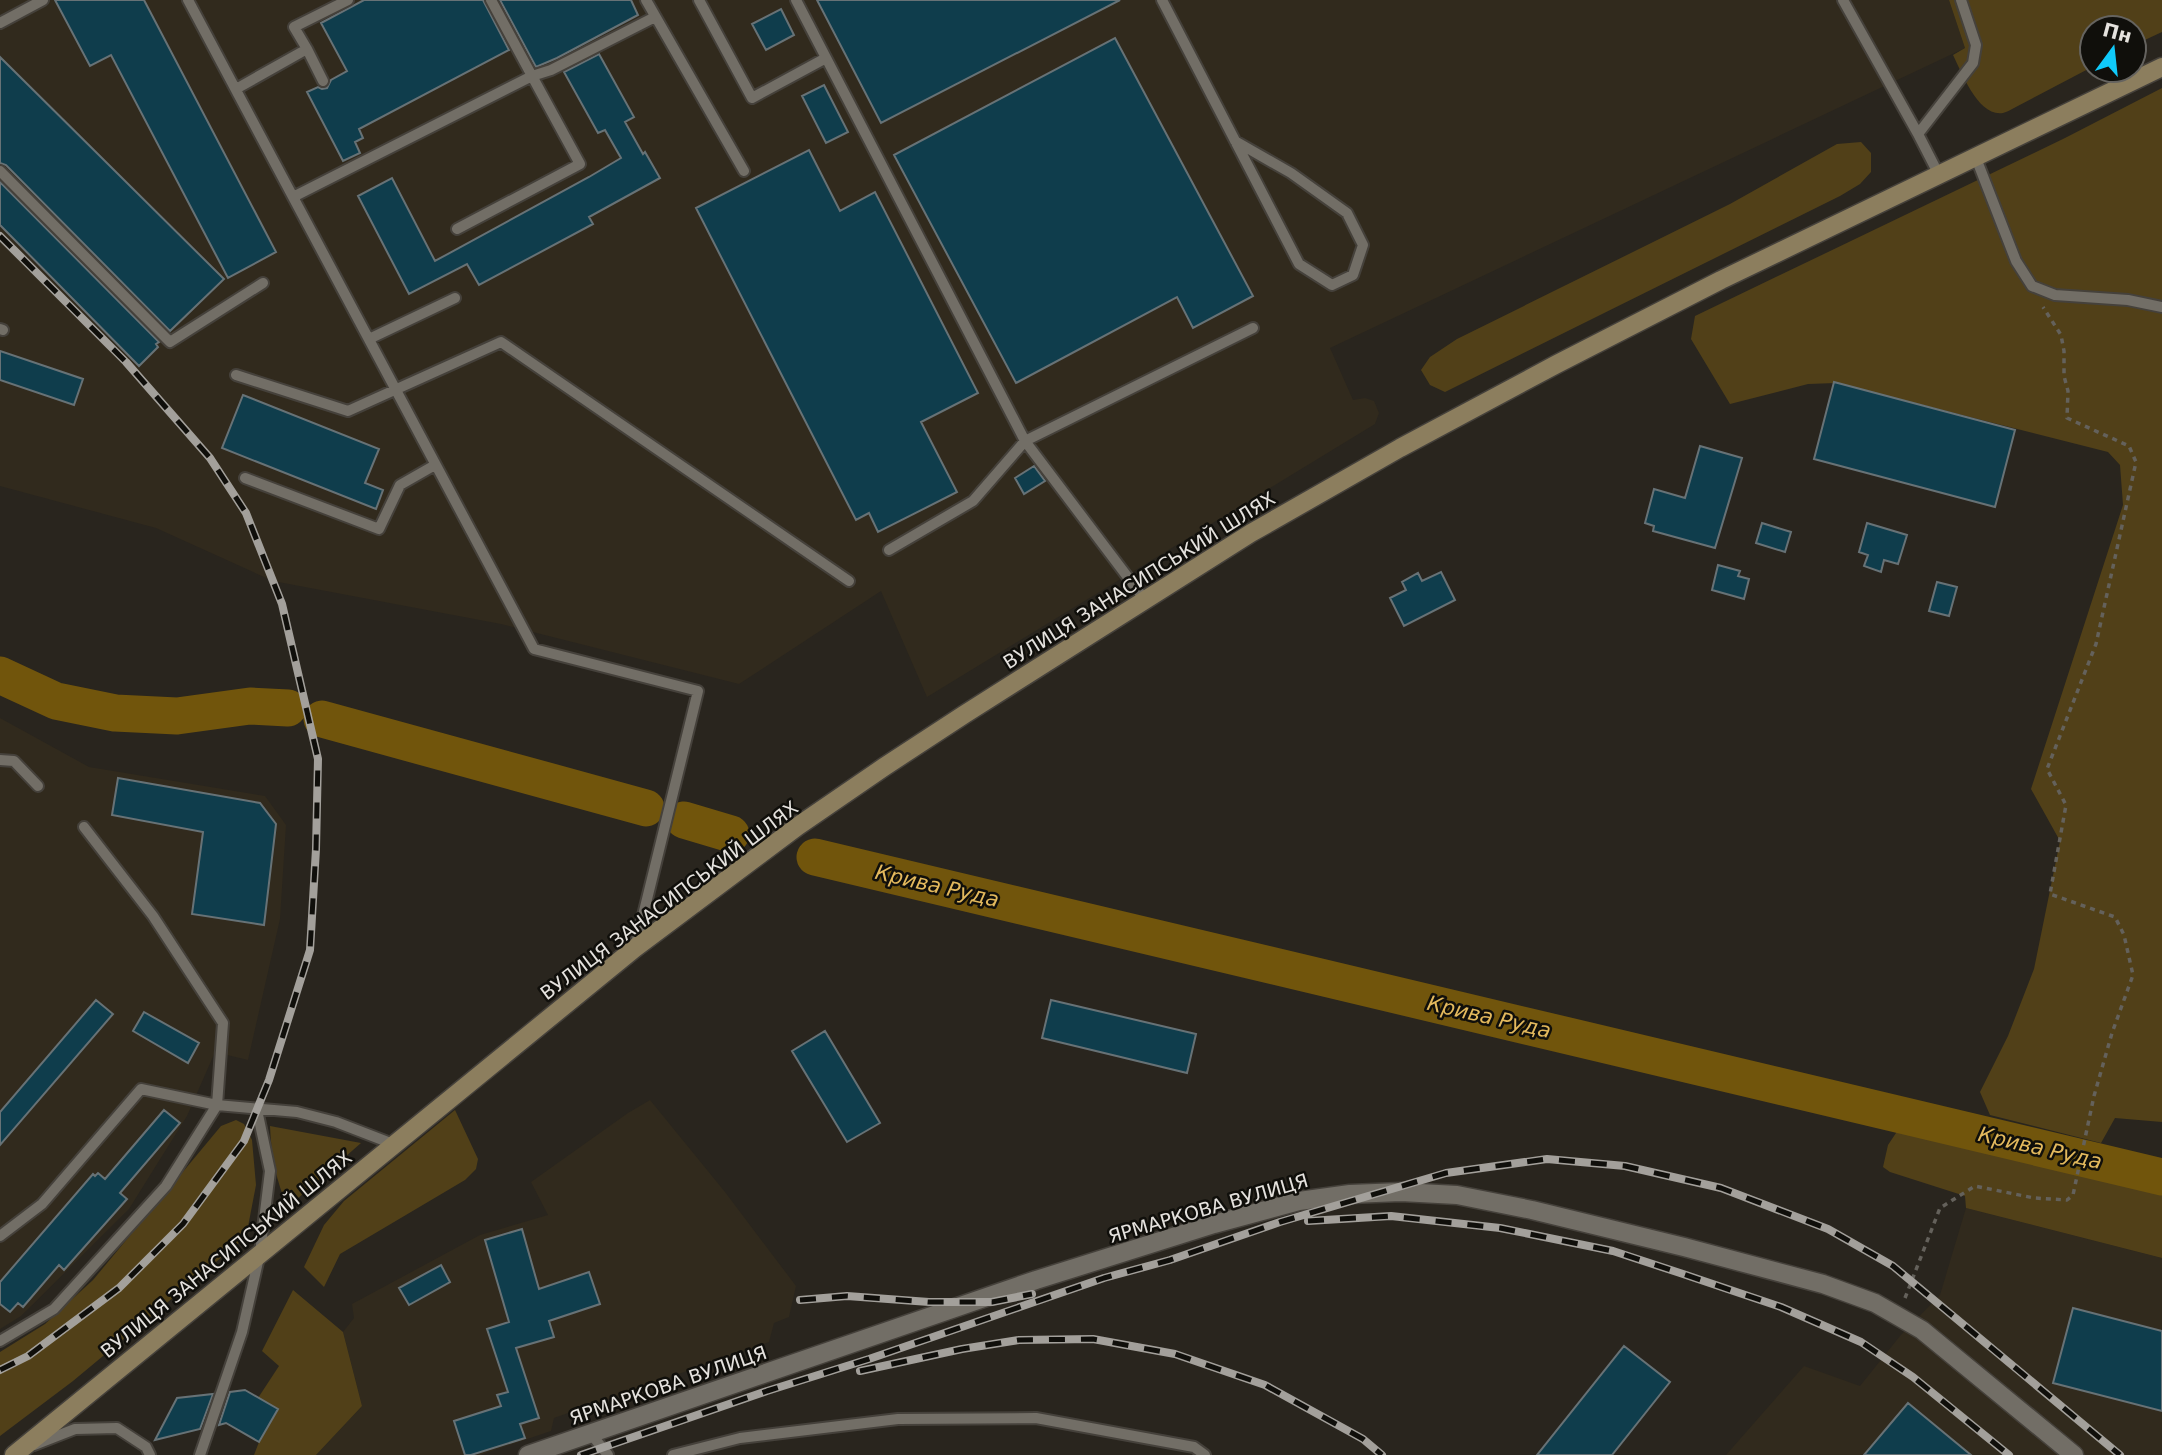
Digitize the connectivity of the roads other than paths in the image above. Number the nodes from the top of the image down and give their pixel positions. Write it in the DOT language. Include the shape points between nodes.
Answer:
graph roads {
  1 [pos="43,0"];
  2 [pos="188,0"];
  3 [pos="348,0"];
  4 [pos="491,0"];
  5 [pos="646,0"];
  6 [pos="715,0"];
  7 [pos="796,0"];
  8 [pos="1162,0"];
  9 [pos="1843,0"];
  10 [pos="1961,0"];
  11 [pos="701,3"];
  12 [pos="655,17"];
  13 [pos="0,23"];
  14 [pos="307,49"];
  15 [pos="826,58"];
  16 [pos="2162,67"];
  17 [pos="532,76"];
  18 [pos="323,81"];
  19 [pos="236,89"];
  20 [pos="1918,134"];
  21 [pos="1236,141"];
  22 [pos="1976,158"];
  23 [pos="0,171"];
  24 [pos="744,171"];
  25 [pos="1939,176"];
  26 [pos="293,197"];
  27 [pos="457,229"];
  28 [pos="263,283"];
  29 [pos="455,298"];
  30 [pos="2162,307"];
  31 [pos="1253,328"];
  32 [pos="369,340"];
  33 [pos="236,375"];
  34 [pos="395,390"];
  35 [pos="1025,441"];
  36 [pos="435,465"];
  37 [pos="245,478"];
  38 [pos="889,550"];
  39 [pos="849,581"];
  40 [pos="1145,600"];
  41 [pos="0,760"];
  42 [pos="38,786"];
  43 [pos="84,827"];
  44 [pos="635,948"];
  45 [pos="217,1105"];
  46 [pos="257,1110"];
  47 [pos="393,1144"];
  48 [pos="0,1236"];
  49 [pos="260,1253"];
  50 [pos="0,1341"];
  51 [pos="591,1434"];
  52 [pos="16,1453"];
  53 [pos="150,1455"];
  54 [pos="200,1455"];
  55 [pos="528,1455"];
  56 [pos="608,1455"];
  57 [pos="673,1455"];
  58 [pos="1205,1455"];
  59 [pos="2074,1455"];
  1 -- 13 [label="lane"];
  2 -- 19 [label="lane"];
  3 -- 14 [label="lane" via="294,27"];
  4 -- 17 [label="lane"];
  5 -- 12 [label="lane"];
  6 -- 11 [label="lane"];
  7 -- 15 [label="lane"];
  8 -- 21 [label="lane"];
  9 -- 20 [label="lane"];
  10 -- 20 [label="lane" via="1976,46 1973,63"];
  11 -- 15 [label="lane" via="752,97"];
  12 -- 17 [label="lane"];
  12 -- 24 [label="lane"];
  14 -- 18 [label="lane"];
  14 -- 19 [label="lane"];
  15 -- 35 [label="lane"];
  16 -- 22 [label="main road, ВУЛИЦЯ ЗАНАСИПСЬКИЙ ШЛЯХ"];
  17 -- 26 [label="lane"];
  17 -- 27 [label="lane" via="580,164"];
  19 -- 26 [label="lane"];
  20 -- 25 [label="lane"];
  21 -- 21 [label="lane" via="1299,264 1332,285 1353,275 1363,245 1348,213"];
  22 -- 25 [label="main road, ВУЛИЦЯ ЗАНАСИПСЬКИЙ ШЛЯХ"];
  22 -- 30 [label="lane" via="2016,261 2032,286 2055,295"];
  23 -- 28 [label="lane" via="170,342"];
  25 -- 40 [label="main road, ВУЛИЦЯ ЗАНАСИПСЬКИЙ ШЛЯХ" via="1557,364 1251,533"];
  26 -- 32 [label="lane"];
  29 -- 32 [label="lane"];
  31 -- 35 [label="lane"];
  32 -- 34 [label="lane"];
  33 -- 34 [label="lane" via="348,411"];
  34 -- 36 [label="lane"];
  34 -- 39 [label="lane" via="500,342"];
  35 -- 38 [label="lane" via="973,500"];
  35 -- 40 [label="lane"];
  36 -- 37 [label="lane" via="400,485 379,529"];
  36 -- 44 [label="lane" via="534,649 698,691"];
  40 -- 44 [label="main road, ВУЛИЦЯ ЗАНАСИПСЬКИЙ ШЛЯХ" via="884,767"];
  41 -- 42 [label="lane" via="14,761"];
  43 -- 45 [label="lane" via="153,916 223,1023"];
  44 -- 47 [label="main road, ВУЛИЦЯ ЗАНАСИПСЬКИЙ ШЛЯХ"];
  45 -- 46 [label="lane"];
  45 -- 48 [label="lane" via="141,1089 43,1204"];
  45 -- 50 [label="lane" via="166,1186 54,1309"];
  46 -- 47 [label="lane" via="297,1112"];
  46 -- 49 [label="lane" via="270,1171"];
  47 -- 49 [label="main road, ВУЛИЦЯ ЗАНАСИПСЬКИЙ ШЛЯХ"];
  49 -- 52 [label="main road, ВУЛИЦЯ ЗАНАСИПСЬКИЙ ШЛЯХ"];
  49 -- 54 [label="lane" via="242,1332"];
  51 -- 55 [label="street, ЯРМАРКОВА ВУЛИЦЯ"];
  51 -- 56 [label="lane"];
  51 -- 59 [label="street, ЯРМАРКОВА ВУЛИЦЯ" via="1036,1280 1202,1228 1299,1200 1401,1192 1492,1201 1823,1284 1875,1303 1922,1330"];
  52 -- 53 [label="lane" via="75,1429 117,1428 146,1447"];
  57 -- 58 [label="lane" via="740,1438 898,1419 1022,1418 1194,1447"];
}
